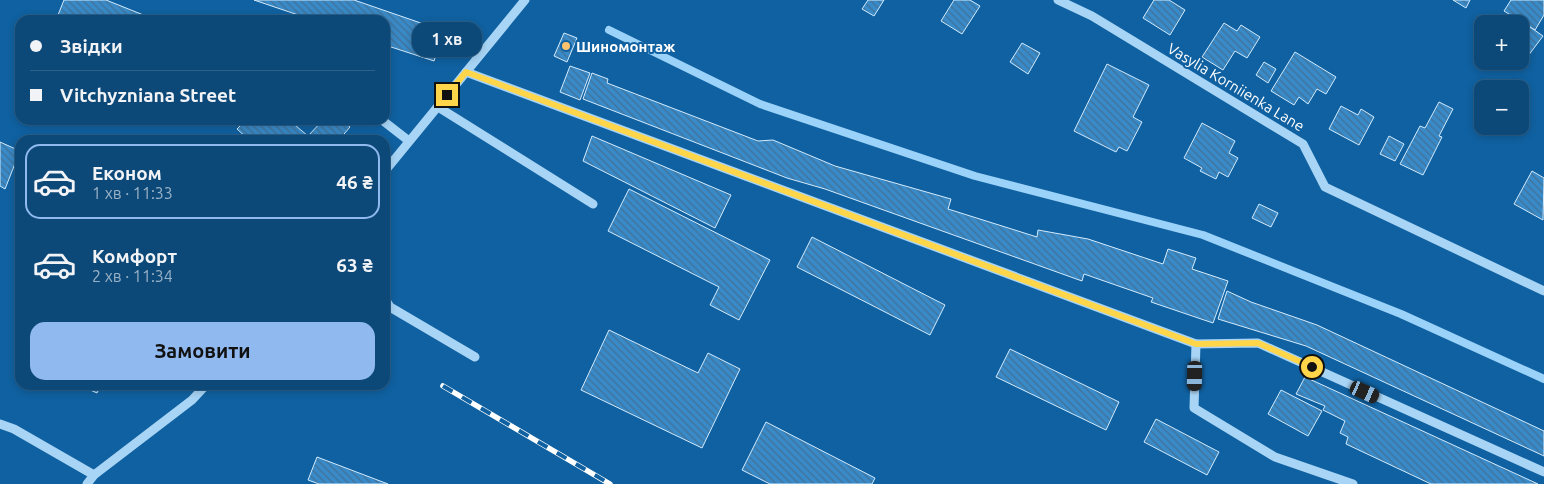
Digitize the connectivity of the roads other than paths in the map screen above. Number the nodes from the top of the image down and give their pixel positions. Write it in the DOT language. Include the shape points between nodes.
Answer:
graph roads {
  1 [pos="525,0"];
  2 [pos="1058,0"];
  3 [pos="466,72"];
  4 [pos="438,107"];
  5 [pos="389,125"];
  6 [pos="410,141"];
  7 [pos="390,165"];
  8 [pos="593,204"];
  9 [pos="1544,291"];
  10 [pos="390,306"];
  11 [pos="1196,344"];
  12 [pos="475,357"];
  13 [pos="201,390"];
  14 [pos="0,424"];
  15 [pos="1544,472"];
  16 [pos="94,475"];
  17 [pos="87,484"];
  18 [pos="1353,484"];
  1 -- 3 [label="street"];
  2 -- 9 [label="street, Vasylia Korniienka Lane" via="1092,16 1303,144 1325,187"];
  3 -- 4 [label="street"];
  3 -- 11 [label="street"];
  4 -- 6 [label="street"];
  4 -- 8 [label="street"];
  5 -- 6 [label="street"];
  6 -- 7 [label="street"];
  10 -- 12 [label="street"];
  11 -- 15 [label="street" via="1258,343"];
  11 -- 18 [label="street" via="1194,408 1275,457"];
  13 -- 16 [label="street"];
  14 -- 16 [label="street"];
  16 -- 17 [label="street"];
}
